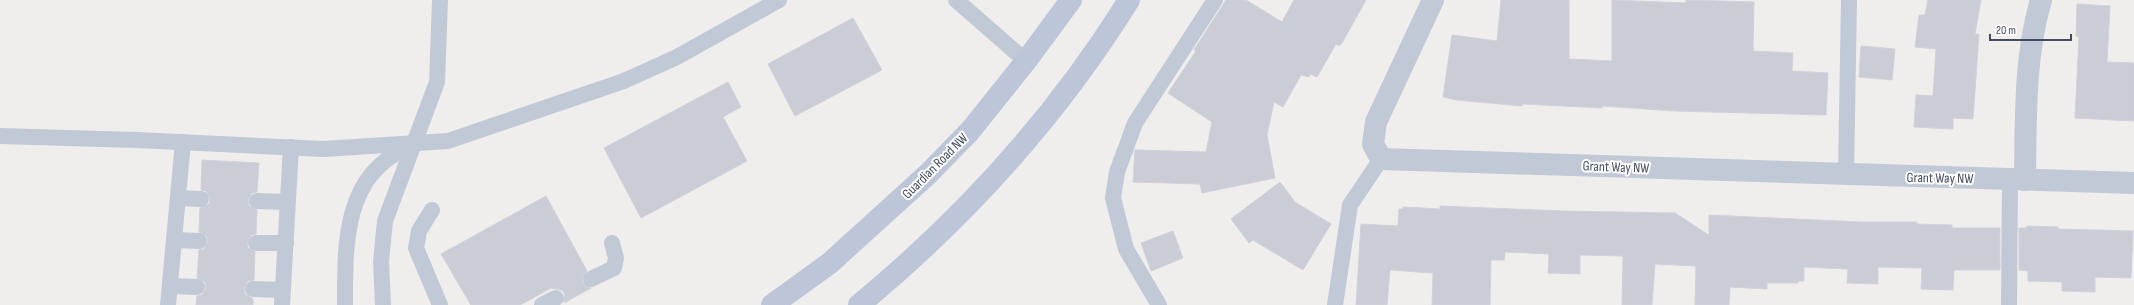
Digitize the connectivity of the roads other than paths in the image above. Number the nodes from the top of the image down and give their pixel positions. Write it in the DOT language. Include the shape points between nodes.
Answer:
graph roads {
  1 [pos="440,0"];
  2 [pos="779,0"];
  3 [pos="956,0"];
  4 [pos="1071,0"];
  5 [pos="1130,0"];
  6 [pos="1215,0"];
  7 [pos="1433,0"];
  8 [pos="1849,0"];
  9 [pos="2041,0"];
  10 [pos="1026,61"];
  11 [pos="0,136"];
  12 [pos="183,142"];
  13 [pos="414,145"];
  14 [pos="291,147"];
  15 [pos="1381,159"];
  16 [pos="1846,176"];
  17 [pos="2018,179"];
  18 [pos="2134,184"];
  19 [pos="178,198"];
  20 [pos="201,199"];
  21 [pos="257,201"];
  22 [pos="287,202"];
  23 [pos="432,210"];
  24 [pos="174,240"];
  25 [pos="199,241"];
  26 [pos="256,242"];
  27 [pos="286,243"];
  28 [pos="612,243"];
  29 [pos="591,279"];
  30 [pos="170,286"];
  31 [pos="197,287"];
  32 [pos="254,289"];
  33 [pos="282,298"];
  34 [pos="168,305"];
  35 [pos="345,305"];
  36 [pos="383,305"];
  37 [pos="440,305"];
  38 [pos="772,305"];
  39 [pos="859,305"];
  40 [pos="1159,305"];
  41 [pos="1335,305"];
  42 [pos="2009,305"];
  1 -- 13 [label="lane" via="437,82"];
  2 -- 13 [label="lane" via="677,57 624,81 448,141"];
  3 -- 10 [label="lane"];
  4 -- 10 [label="main road, Guardian Road NW"];
  5 -- 39 [label="main road" via="1073,82 995,177 940,234"];
  6 -- 40 [label="lane" via="1135,123 1117,172 1113,198 1126,249"];
  7 -- 15 [label="street" via="1376,122 1373,144"];
  8 -- 16 [label="lane"];
  9 -- 17 [label="street" via="2031,42"];
  10 -- 38 [label="main road, Guardian Road NW" via="970,131 928,174 830,263"];
  11 -- 12 [label="lane"];
  12 -- 14 [label="lane"];
  12 -- 19 [label="lane"];
  13 -- 14 [label="lane" via="323,149"];
  13 -- 35 [label="lane" via="391,154 381,163 373,171 357,200 349,225"];
  13 -- 36 [label="lane" via="385,221 381,261"];
  14 -- 22 [label="lane"];
  15 -- 16 [label="street, Grant Way NW"];
  15 -- 41 [label="lane" via="1350,205"];
  16 -- 17 [label="street, Grant Way NW"];
  17 -- 18 [label="street, Grant Way NW"];
  17 -- 42 [label="lane"];
  19 -- 20 [label="lane"];
  19 -- 24 [label="lane"];
  21 -- 22 [label="lane"];
  22 -- 27 [label="lane"];
  23 -- 37 [label="lane" via="419,231 416,248"];
  24 -- 25 [label="lane"];
  24 -- 30 [label="lane"];
  26 -- 27 [label="lane"];
  27 -- 33 [label="lane"];
  28 -- 29 [label="lane" via="616,258 614,268"];
  30 -- 31 [label="lane"];
  30 -- 34 [label="lane"];
  32 -- 33 [label="lane"];
}
